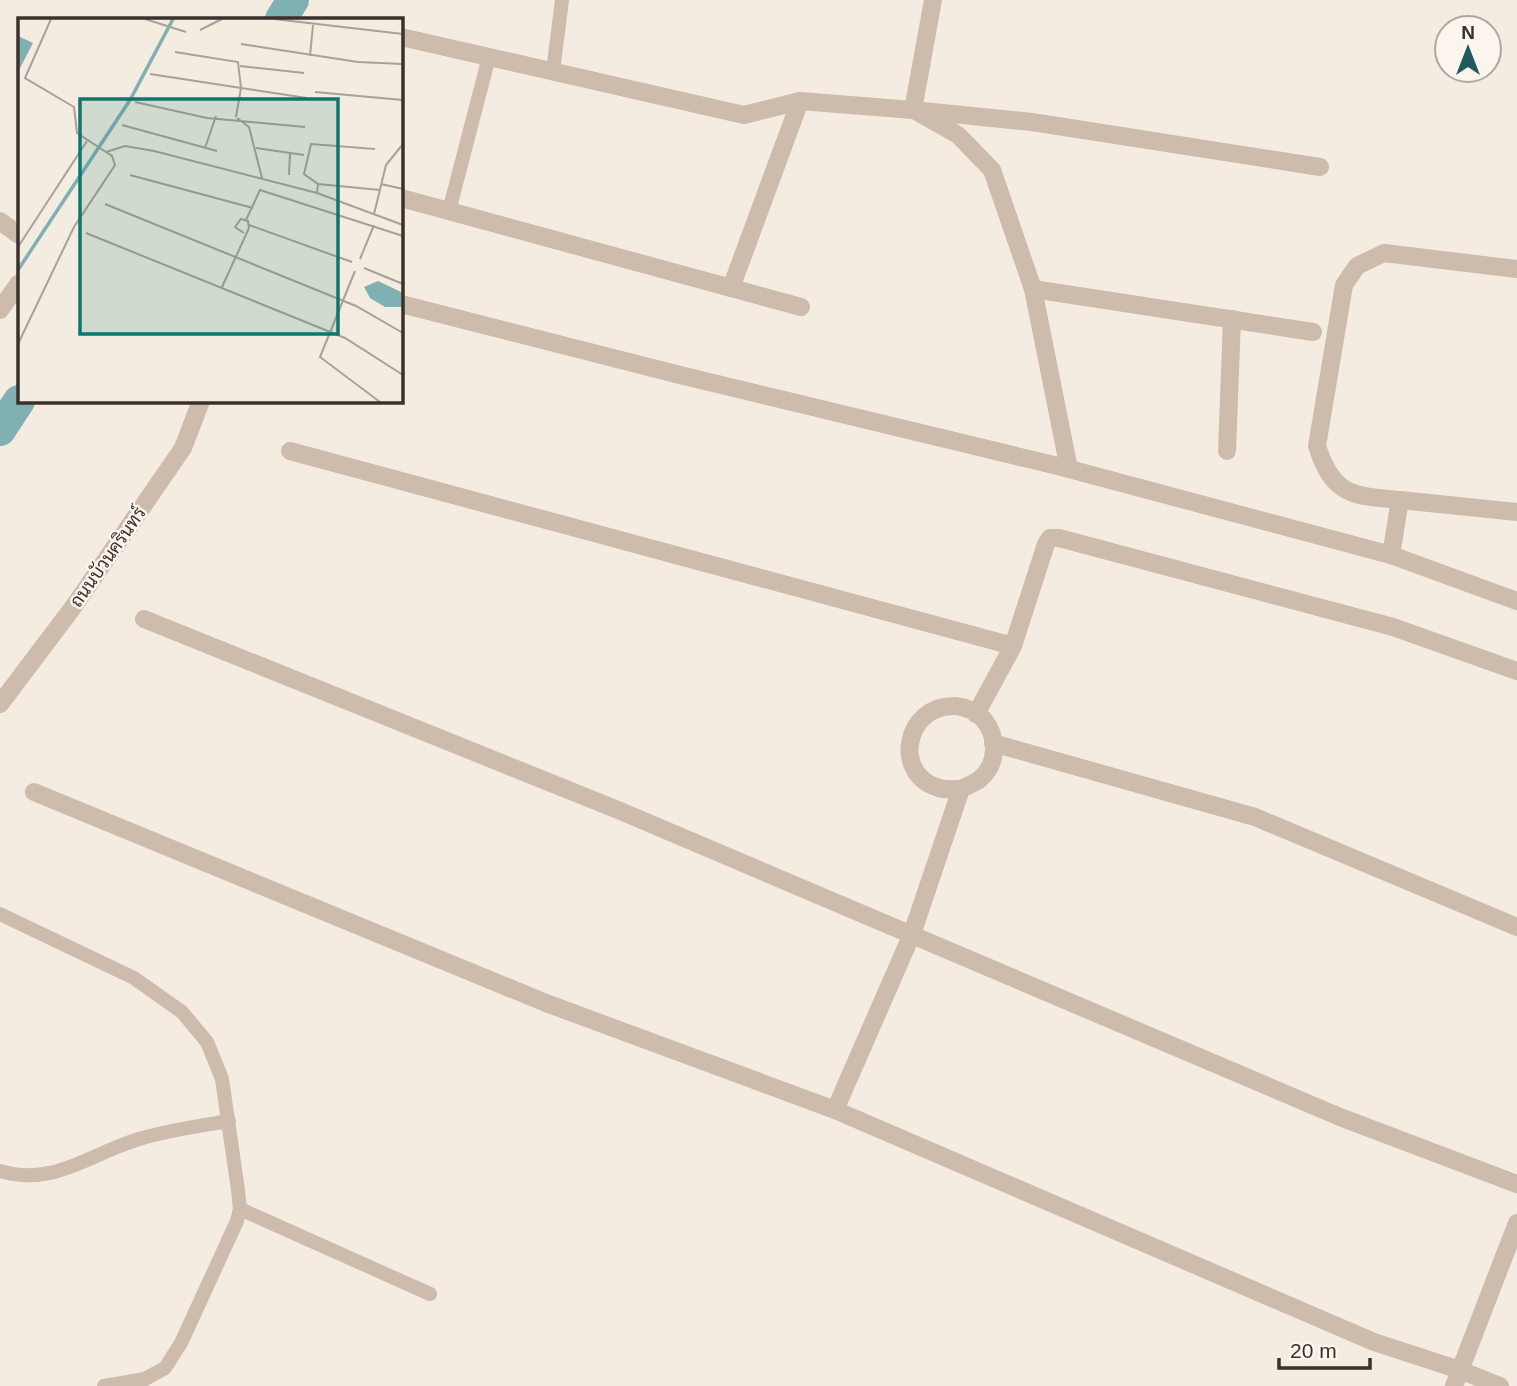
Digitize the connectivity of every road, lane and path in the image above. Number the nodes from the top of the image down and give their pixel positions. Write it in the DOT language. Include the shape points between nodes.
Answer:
graph roads {
  1 [pos="562,0"];
  2 [pos="933,0"];
  3 [pos="402,37"];
  4 [pos="489,57"];
  5 [pos="552,72"];
  6 [pos="800,101"];
  7 [pos="913,110"];
  8 [pos="1320,167"];
  9 [pos="402,198"];
  10 [pos="449,211"];
  11 [pos="0,221"];
  12 [pos="18,234"];
  13 [pos="1517,269"];
  14 [pos="18,284"];
  15 [pos="731,288"];
  16 [pos="1033,289"];
  17 [pos="402,304"];
  18 [pos="801,307"];
  19 [pos="0,310"];
  20 [pos="1232,320"];
  21 [pos="1313,332"];
  22 [pos="201,402"];
  23 [pos="290,451"];
  24 [pos="1227,451"];
  25 [pos="1069,469"];
  26 [pos="1400,500"];
  27 [pos="1517,512"];
  28 [pos="1391,555"];
  29 [pos="1517,601"];
  30 [pos="144,619"];
  31 [pos="1013,646"];
  32 [pos="1517,671"];
  33 [pos="0,704"];
  34 [pos="976,714"];
  35 [pos="993,743"];
  36 [pos="961,789"];
  37 [pos="34,792"];
  38 [pos="0,914"];
  39 [pos="1517,927"];
  40 [pos="912,934"];
  41 [pos="835,1110"];
  42 [pos="229,1121"];
  43 [pos="0,1171"];
  44 [pos="1517,1184"];
  45 [pos="240,1209"];
  46 [pos="1517,1223"];
  47 [pos="430,1294"];
  48 [pos="1457,1378"];
  49 [pos="134,1383"];
  50 [pos="104,1386"];
  51 [pos="1500,1386"];
  1 -- 5 [label="lane"];
  2 -- 7 [label="street"];
  3 -- 4 [label="street"];
  4 -- 5 [label="street"];
  4 -- 10 [label="lane"];
  5 -- 6 [label="street" via="744,115"];
  6 -- 7 [label="street"];
  6 -- 15 [label="street"];
  7 -- 8 [label="street" via="1032,122"];
  7 -- 16 [label="street" via="958,135 992,170"];
  9 -- 10 [label="street"];
  10 -- 15 [label="street"];
  11 -- 12 [label="street"];
  13 -- 26 [label="street" via="1384,253 1357,266 1344,285 1317,446 1337,483 1357,496"];
  14 -- 19 [label="street"];
  15 -- 18 [label="street"];
  16 -- 20 [label="street"];
  16 -- 25 [label="street"];
  17 -- 25 [label="street"];
  20 -- 21 [label="street"];
  20 -- 24 [label="street"];
  22 -- 33 [label="street, ถนนบัวนครินทร์" via="183,448"];
  23 -- 31 [label="street"];
  25 -- 28 [label="street"];
  26 -- 27 [label="street"];
  26 -- 28 [label="street"];
  28 -- 29 [label="street"];
  30 -- 40 [label="street"];
  31 -- 32 [label="street" via="1046,544 1050,538 1059,538 1393,627"];
  31 -- 34 [label="street"];
  34 -- 35 [label="street" via="983,718"];
  34 -- 36 [label="street" via="965,707 942,706 922,716 911,735 910,757 920,776 939,788"];
  35 -- 36 [label="street" via="993,760 981,779"];
  35 -- 39 [label="street" via="1255,817"];
  36 -- 40 [label="street"];
  37 -- 41 [label="street" via="546,1003"];
  38 -- 42 [label="lane" via="134,978 182,1012 207,1042 222,1079"];
  40 -- 41 [label="street"];
  40 -- 44 [label="street" via="1340,1117"];
  41 -- 48 [label="street"];
  42 -- 43 [label="lane" via="135,1140 39,1176"];
  42 -- 45 [label="lane"];
  45 -- 47 [label="lane"];
  45 -- 49 [label="lane" via="181,1343 165,1368"];
  46 -- 48 [label="street"];
  48 -- 51 [label="street"];
  49 -- 50 [label="lane"];
}
